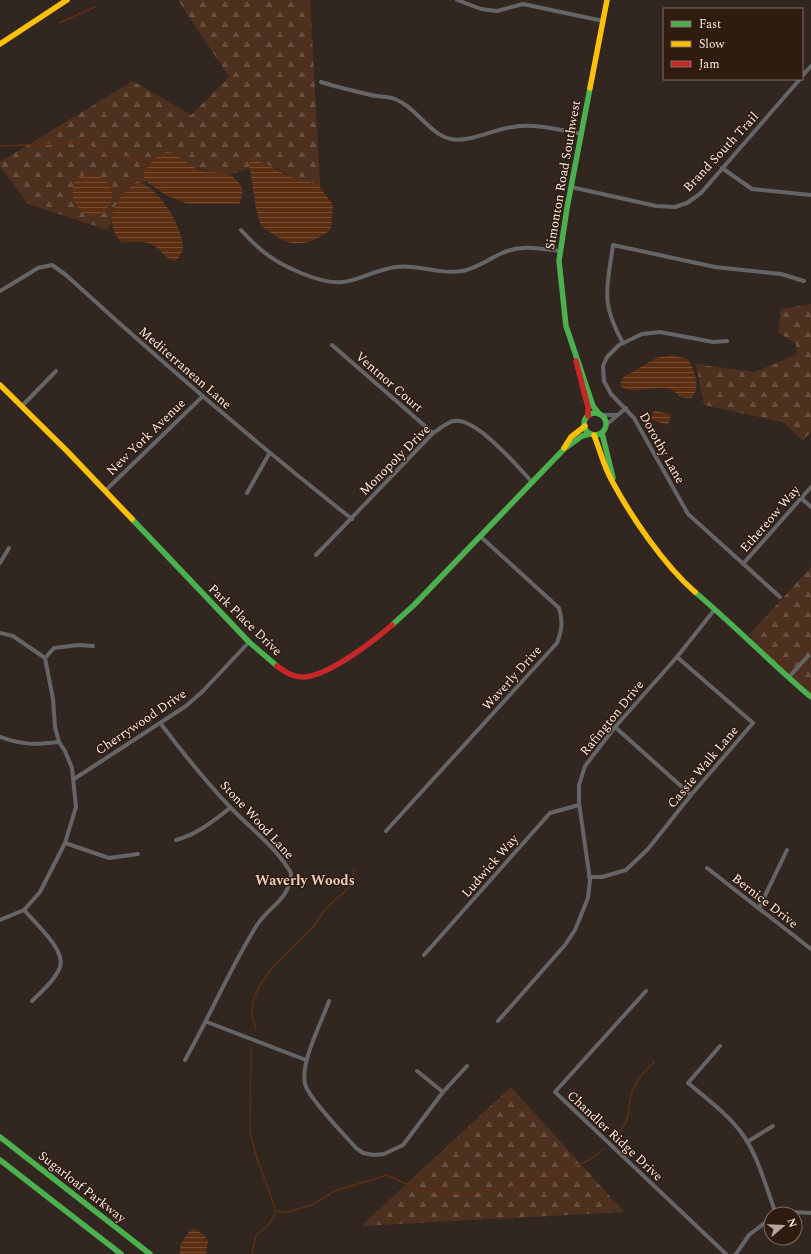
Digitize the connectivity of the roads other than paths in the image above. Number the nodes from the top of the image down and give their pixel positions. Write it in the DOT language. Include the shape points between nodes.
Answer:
graph roads {
  1 [pos="67,0"];
  2 [pos="457,0"];
  3 [pos="608,0"];
  4 [pos="604,21"];
  5 [pos="0,44"];
  6 [pos="811,66"];
  7 [pos="803,75"];
  8 [pos="799,80"];
  9 [pos="321,82"];
  10 [pos="582,134"];
  11 [pos="722,168"];
  12 [pos="571,187"];
  13 [pos="811,195"];
  14 [pos="241,230"];
  15 [pos="560,251"];
  16 [pos="804,281"];
  17 [pos="0,291"];
  18 [pos="727,341"];
  19 [pos="623,343"];
  20 [pos="332,345"];
  21 [pos="575,355"];
  22 [pos="56,371"];
  23 [pos="0,385"];
  24 [pos="202,396"];
  25 [pos="22,406"];
  26 [pos="626,408"];
  27 [pos="600,414"];
  28 [pos="617,415"];
  29 [pos="588,416"];
  30 [pos="606,425"];
  31 [pos="585,426"];
  32 [pos="602,432"];
  33 [pos="433,433"];
  34 [pos="592,434"];
  35 [pos="564,448"];
  36 [pos="269,454"];
  37 [pos="532,482"];
  38 [pos="614,484"];
  39 [pos="811,487"];
  40 [pos="105,491"];
  41 [pos="247,492"];
  42 [pos="801,498"];
  43 [pos="811,507"];
  44 [pos="352,518"];
  45 [pos="481,537"];
  46 [pos="9,548"];
  47 [pos="316,555"];
  48 [pos="0,562"];
  49 [pos="743,564"];
  50 [pos="780,597"];
  51 [pos="715,609"];
  52 [pos="0,633"];
  53 [pos="249,642"];
  54 [pos="93,646"];
  55 [pos="808,656"];
  56 [pos="677,657"];
  57 [pos="45,658"];
  58 [pos="789,677"];
  59 [pos="811,697"];
  60 [pos="161,724"];
  61 [pos="615,727"];
  62 [pos="0,737"];
  63 [pos="59,742"];
  64 [pos="74,778"];
  65 [pos="691,795"];
  66 [pos="579,805"];
  67 [pos="230,808"];
  68 [pos="386,831"];
  69 [pos="176,840"];
  70 [pos="65,843"];
  71 [pos="787,850"];
  72 [pos="138,854"];
  73 [pos="707,868"];
  74 [pos="590,877"];
  75 [pos="759,908"];
  76 [pos="24,910"];
  77 [pos="0,920"];
  78 [pos="811,949"];
  79 [pos="424,955"];
  80 [pos="646,992"];
  81 [pos="32,1001"];
  82 [pos="329,1001"];
  83 [pos="498,1021"];
  84 [pos="207,1022"];
  85 [pos="720,1046"];
  86 [pos="185,1060"];
  87 [pos="306,1060"];
  88 [pos="467,1066"];
  89 [pos="417,1071"];
  90 [pos="443,1092"];
  91 [pos="773,1126"];
  92 [pos="0,1137"];
  93 [pos="747,1142"];
  94 [pos="0,1160"];
  95 [pos="773,1206"];
  96 [pos="763,1224"];
  97 [pos="121,1254"];
  98 [pos="150,1254"];
  99 [pos="726,1254"];
  100 [pos="736,1254"];
  1 -- 5 [label="main road"];
  2 -- 4 [label="street" via="481,9 497,11 523,4"];
  3 -- 4 [label="main road, Simonton Road Southwest"];
  4 -- 10 [label="main road, Simonton Road Southwest"];
  6 -- 7 [label="street"];
  8 -- 11 [label="street, Brand South Trail"];
  9 -- 10 [label="street" via="373,96 395,99 414,111 442,137 452,140 465,140 514,126 536,126"];
  10 -- 12 [label="main road, Simonton Road Southwest"];
  11 -- 12 [label="street, Brand South Trail" via="701,192 687,203 675,207 656,206"];
  11 -- 13 [label="street" via="752,189"];
  12 -- 15 [label="main road, Simonton Road Southwest"];
  14 -- 15 [label="street" via="265,254 285,266 338,283 396,267 446,272 463,271 503,252 524,247"];
  15 -- 21 [label="main road, Simonton Road Southwest" via="562,304"];
  16 -- 19 [label="street" via="781,274 715,267 613,245 606,288 607,301 611,320"];
  17 -- 24 [label="street, Mediterranean Lane" via="38,268 52,265"];
  18 -- 19 [label="street, Dorothy Lane" via="713,342 653,332"];
  19 -- 26 [label="street, Dorothy Lane" via="607,357 603,374 606,387"];
  20 -- 33 [label="street, Ventnor Court"];
  21 -- 27 [label="main road, Simonton Road Southwest" via="581,366 592,406"];
  21 -- 29 [label="main road, Simonton Road Southwest" via="588,406"];
  22 -- 25 [label="street"];
  23 -- 25 [label="main road, Park Place Drive"];
  24 -- 36 [label="street, Mediterranean Lane"];
  24 -- 40 [label="street, New York Avenue"];
  25 -- 40 [label="main road, Park Place Drive"];
  26 -- 28 [label="street"];
  26 -- 49 [label="street, Dorothy Lane" via="688,514"];
  27 -- 28 [label="street"];
  27 -- 29 [label="main road"];
  27 -- 30 [label="main road"];
  28 -- 30 [label="street"];
  29 -- 31 [label="main road"];
  30 -- 32 [label="main road"];
  31 -- 34 [label="main road"];
  31 -- 35 [label="main road, Park Place Drive" via="571,437"];
  32 -- 34 [label="main road"];
  32 -- 38 [label="main road"];
  33 -- 37 [label="street, Monopoly Drive" via="454,420 468,422 483,433"];
  33 -- 44 [label="street, Monopoly Drive"];
  34 -- 35 [label="main road, Park Place Drive" via="582,436"];
  34 -- 38 [label="main road" via="598,442 604,465"];
  35 -- 37 [label="main road, Park Place Drive"];
  36 -- 41 [label="street"];
  36 -- 44 [label="street, Mediterranean Lane"];
  37 -- 45 [label="main road, Park Place Drive"];
  38 -- 51 [label="main road" via="662,557 682,581"];
  39 -- 42 [label="street, Ethereow Way"];
  40 -- 53 [label="main road, Park Place Drive"];
  42 -- 43 [label="street"];
  42 -- 49 [label="street, Ethereow Way"];
  44 -- 47 [label="street, Monopoly Drive"];
  45 -- 53 [label="main road, Park Place Drive" via="424,596 378,638 326,670 305,677 290,675"];
  45 -- 68 [label="street, Waverly Drive" via="559,608 563,619 562,630 557,643"];
  46 -- 48 [label="street"];
  49 -- 50 [label="street, Dorothy Lane"];
  51 -- 56 [label="street, Rafington Drive"];
  51 -- 58 [label="main road"];
  52 -- 57 [label="street" via="13,636"];
  53 -- 60 [label="street, Cherrywood Drive" via="203,691"];
  54 -- 57 [label="street" via="54,648"];
  55 -- 58 [label="street"];
  56 -- 61 [label="street, Rafington Drive"];
  56 -- 65 [label="street, Cassie Walk Lane" via="753,724"];
  57 -- 63 [label="street"];
  58 -- 59 [label="main road"];
  60 -- 64 [label="street, Cherrywood Drive"];
  60 -- 67 [label="street, Stone Wood Lane" via="185,757"];
  61 -- 65 [label="street"];
  61 -- 66 [label="street, Rafington Drive" via="582,773"];
  62 -- 63 [label="street" via="19,744"];
  63 -- 64 [label="street" via="65,751"];
  64 -- 70 [label="street" via="76,807"];
  65 -- 74 [label="street, Cassie Walk Lane" via="648,849 626,870 602,877"];
  66 -- 74 [label="street, Rafington Drive"];
  66 -- 79 [label="street, Ludwick Way" via="550,814"];
  67 -- 69 [label="street" via="190,836"];
  67 -- 84 [label="street, Stone Wood Lane" via="283,858 291,872 291,880 282,899 258,923 238,957"];
  70 -- 72 [label="street" via="108,858"];
  70 -- 76 [label="street" via="40,892"];
  71 -- 75 [label="street"];
  73 -- 75 [label="street, Bernice Drive"];
  74 -- 83 [label="street, Rafington Drive" via="588,898 575,930 565,945"];
  75 -- 78 [label="street, Bernice Drive"];
  76 -- 77 [label="street"];
  76 -- 81 [label="street" via="54,944 61,956 55,976"];
  80 -- 99 [label="street, Chandler Ridge Drive" via="555,1092"];
  82 -- 87 [label="street"];
  84 -- 86 [label="street, Stone Wood Lane"];
  84 -- 87 [label="street"];
  85 -- 93 [label="street" via="688,1083 733,1122"];
  87 -- 90 [label="street" via="306,1088 363,1153 384,1154 403,1145"];
  88 -- 90 [label="street"];
  89 -- 90 [label="street"];
  91 -- 93 [label="street"];
  92 -- 98 [label="main road, Sugarloaf Parkway"];
  93 -- 95 [label="street" via="754,1152"];
  94 -- 97 [label="main road"];
  96 -- 100 [label="street" via="749,1235"];
}
